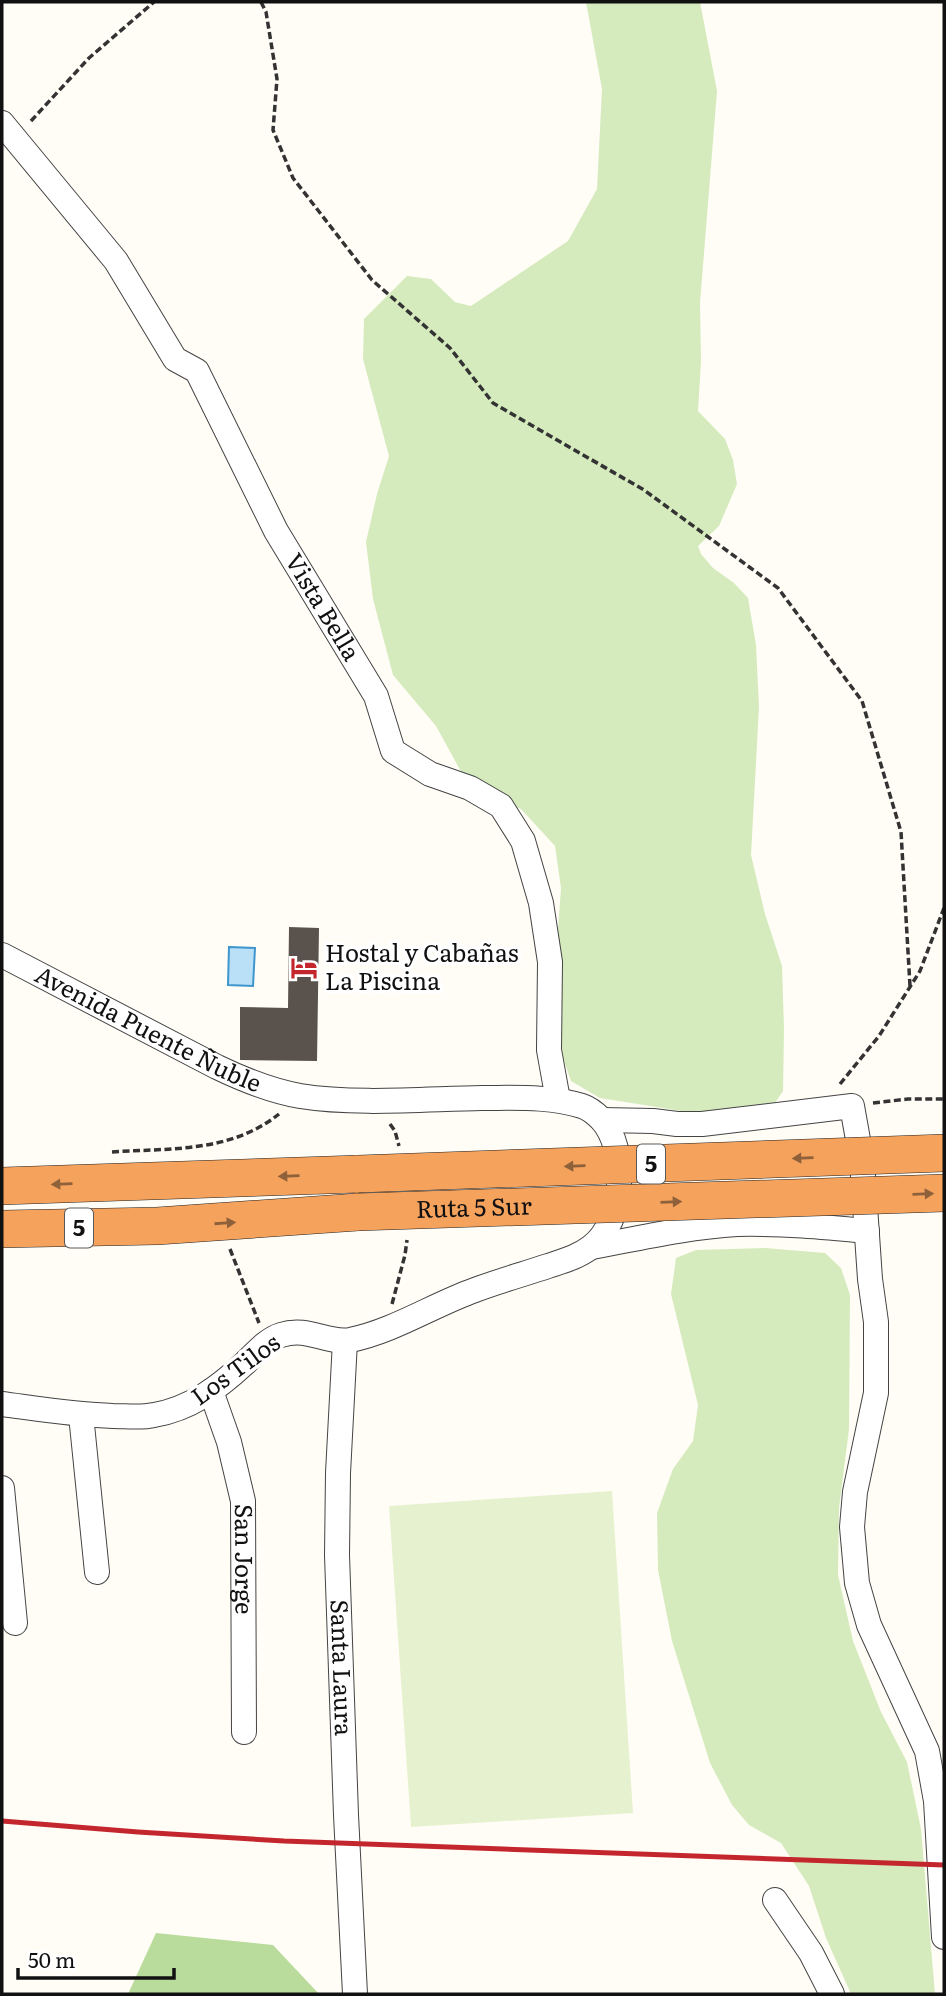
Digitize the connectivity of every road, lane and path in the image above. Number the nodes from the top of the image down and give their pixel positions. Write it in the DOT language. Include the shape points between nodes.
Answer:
graph roads {
  1 [pos="154,2"];
  2 [pos="261,2"];
  3 [pos="8,130"];
  4 [pos="944,908"];
  5 [pos="2,955"];
  6 [pos="910,986"];
  7 [pos="300,1096"];
  8 [pos="944,1099"];
  9 [pos="558,1100"];
  10 [pos="852,1106"];
  11 [pos="602,1120"];
  12 [pos="113,1152"];
  13 [pos="944,1153"];
  14 [pos="2,1186"];
  15 [pos="944,1193"];
  16 [pos="227,1223"];
  17 [pos="2,1229"];
  18 [pos="867,1231"];
  19 [pos="592,1247"];
  20 [pos="345,1341"];
  21 [pos="267,1342"];
  22 [pos="211,1391"];
  23 [pos="2,1404"];
  24 [pos="81,1415"];
  25 [pos="2,1488"];
  26 [pos="97,1572"];
  27 [pos="15,1623"];
  28 [pos="244,1732"];
  29 [pos="775,1900"];
  30 [pos="944,1937"];
  31 [pos="356,1994"];
  32 [pos="832,1994"];
  1 -- 3 [label="path"];
  2 -- 6 [label="path" via="277,79 274,130 293,178 372,280 450,348 493,403 644,490 778,588 862,701 901,832"];
  3 -- 9 [label="street, Vista Bella" via="116,261 175,359 197,371 276,531 376,696 393,751 430,774 470,788 501,806 523,841 541,903 550,962 549,1050"];
  4 -- 6 [label="path"];
  5 -- 7 [label="street, Avenida Puente Ñuble" via="252,1084"];
  6 -- 10 [label="path" via="879,1036 835,1090"];
  7 -- 9 [label="street, Avenida Puente Ñuble"];
  7 -- 12 [label="path" via="257,1129 226,1142"];
  8 -- 10 [label="path"];
  9 -- 11 [label="street, Avenida Puente Ñuble" via="586,1107"];
  10 -- 11 [label="street" via="702,1124"];
  10 -- 18 [label="street"];
  11 -- 19 [label="street" via="614,1141 618,1187 615,1213"];
  13 -- 14 [label="highway, Ruta 5 Sur / 5, one-way, bridge"];
  16 -- 15 [label="highway, Ruta 5 Sur / 5, one-way, bridge" via="358,1212"];
  17 -- 16 [label="highway, Ruta 5 Sur / 5, one-way"];
  16 -- 21 [label="path" via="229,1245"];
  18 -- 19 [label="street" via="735,1224"];
  18 -- 30 [label="street" via="876,1322 876,1393 855,1492 852,1528 857,1583 869,1625 927,1751 936,1801"];
  19 -- 20 [label="street" via="574,1258 474,1290 385,1329"];
  20 -- 21 [label="street, Los Tilos" via="298,1332"];
  20 -- 31 [label="street, Santa Laura" via="337,1555"];
  21 -- 22 [label="street, Los Tilos"];
  22 -- 24 [label="street, Los Tilos" via="190,1405 149,1416"];
  22 -- 28 [label="street, San Jorge" via="243,1501"];
  23 -- 24 [label="street, Los Tilos"];
  24 -- 26 [label="street"];
  25 -- 27 [label="street"];
  29 -- 32 [label="street"];
}
